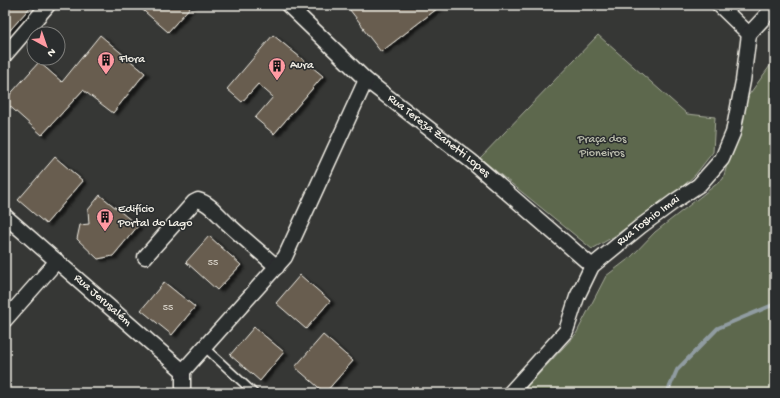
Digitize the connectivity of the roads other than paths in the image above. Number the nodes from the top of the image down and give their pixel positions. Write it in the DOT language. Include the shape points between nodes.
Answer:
graph roads {
  1 [pos="48,5"];
  2 [pos="288,5"];
  3 [pos="719,5"];
  4 [pos="775,6"];
  5 [pos="749,34"];
  6 [pos="5,55"];
  7 [pos="366,80"];
  8 [pos="5,216"];
  9 [pos="145,257"];
  10 [pos="56,261"];
  11 [pos="281,262"];
  12 [pos="592,266"];
  13 [pos="5,320"];
  14 [pos="204,347"];
  15 [pos="183,371"];
  16 [pos="184,393"];
  17 [pos="254,393"];
  18 [pos="510,393"];
  1 -- 6 [label="street"];
  2 -- 7 [label="street, Rua Tereza Zanetti Lopes"];
  3 -- 5 [label="street"];
  4 -- 5 [label="street"];
  5 -- 12 [label="street, Rua Toshio Imai" via="733,133 722,159 699,185"];
  7 -- 11 [label="street"];
  7 -- 12 [label="street, Rua Tereza Zanetti Lopes" via="471,161"];
  8 -- 10 [label="street, Rua Jerusalém"];
  9 -- 11 [label="street" via="198,200"];
  10 -- 13 [label="street"];
  10 -- 15 [label="street, Rua Jerusalém"];
  11 -- 14 [label="street"];
  12 -- 18 [label="street, Rua Toshio Imai" via="577,297 566,331"];
  14 -- 15 [label="street"];
  14 -- 17 [label="lane"];
  15 -- 16 [label="street"];
}
